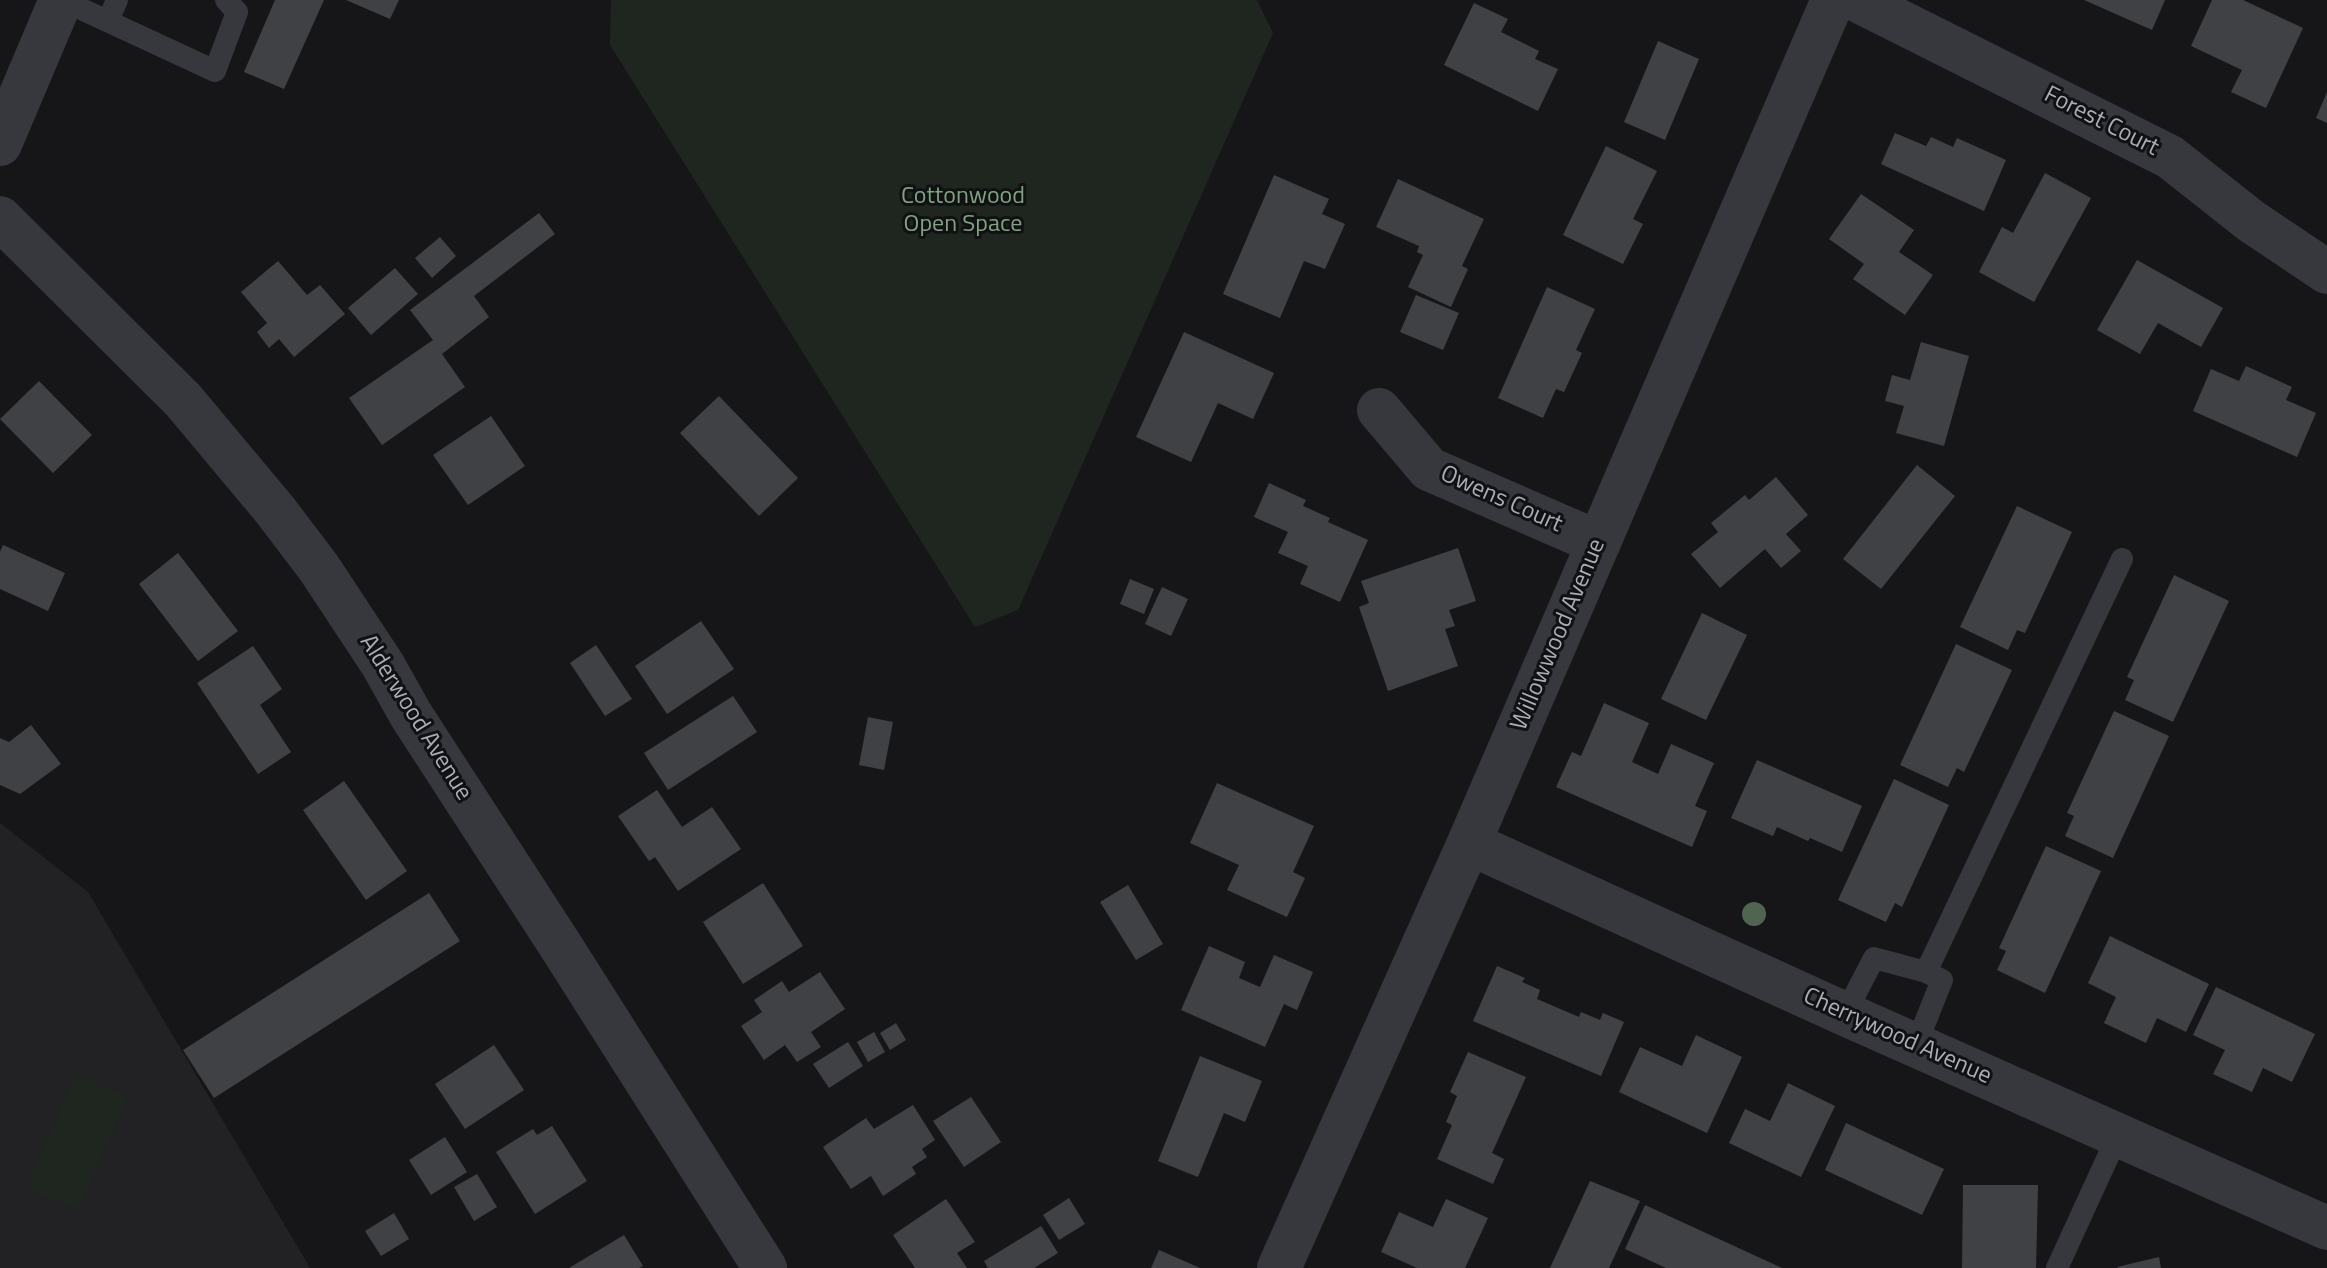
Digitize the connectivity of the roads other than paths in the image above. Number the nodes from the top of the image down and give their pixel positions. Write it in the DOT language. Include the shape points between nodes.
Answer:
graph roads {
  1 [pos="62,0"];
  2 [pos="226,0"];
  3 [pos="1833,0"];
  4 [pos="1857,0"];
  5 [pos="112,10"];
  6 [pos="0,144"];
  7 [pos="0,218"];
  8 [pos="2327,272"];
  9 [pos="1379,410"];
  10 [pos="1599,543"];
  11 [pos="2122,559"];
  12 [pos="1469,843"];
  13 [pos="1926,972"];
  14 [pos="1845,1014"];
  15 [pos="1916,1045"];
  16 [pos="2118,1135"];
  17 [pos="2327,1228"];
  18 [pos="765,1268"];
  19 [pos="1279,1268"];
  20 [pos="2057,1268"];
  1 -- 5 [label="lane"];
  1 -- 6 [label="street"];
  2 -- 5 [label="lane" via="237,12 215,71"];
  3 -- 10 [label="street, Willowwood Avenue"];
  4 -- 8 [label="street, Forest Court" via="2170,157"];
  7 -- 18 [label="street, Alderwood Avenue" via="183,400 319,568"];
  9 -- 10 [label="street, Owens Court" via="1429,469"];
  10 -- 12 [label="street, Willowwood Avenue"];
  11 -- 13 [label="lane"];
  12 -- 14 [label="street, Cherrywood Avenue"];
  12 -- 19 [label="street, Willowwood Avenue"];
  13 -- 14 [label="lane" via="1874,958"];
  13 -- 15 [label="lane" via="1942,980"];
  14 -- 15 [label="street, Cherrywood Avenue"];
  15 -- 16 [label="street, Cherrywood Avenue"];
  16 -- 17 [label="street, Cherrywood Avenue"];
  16 -- 20 [label="lane"];
}
